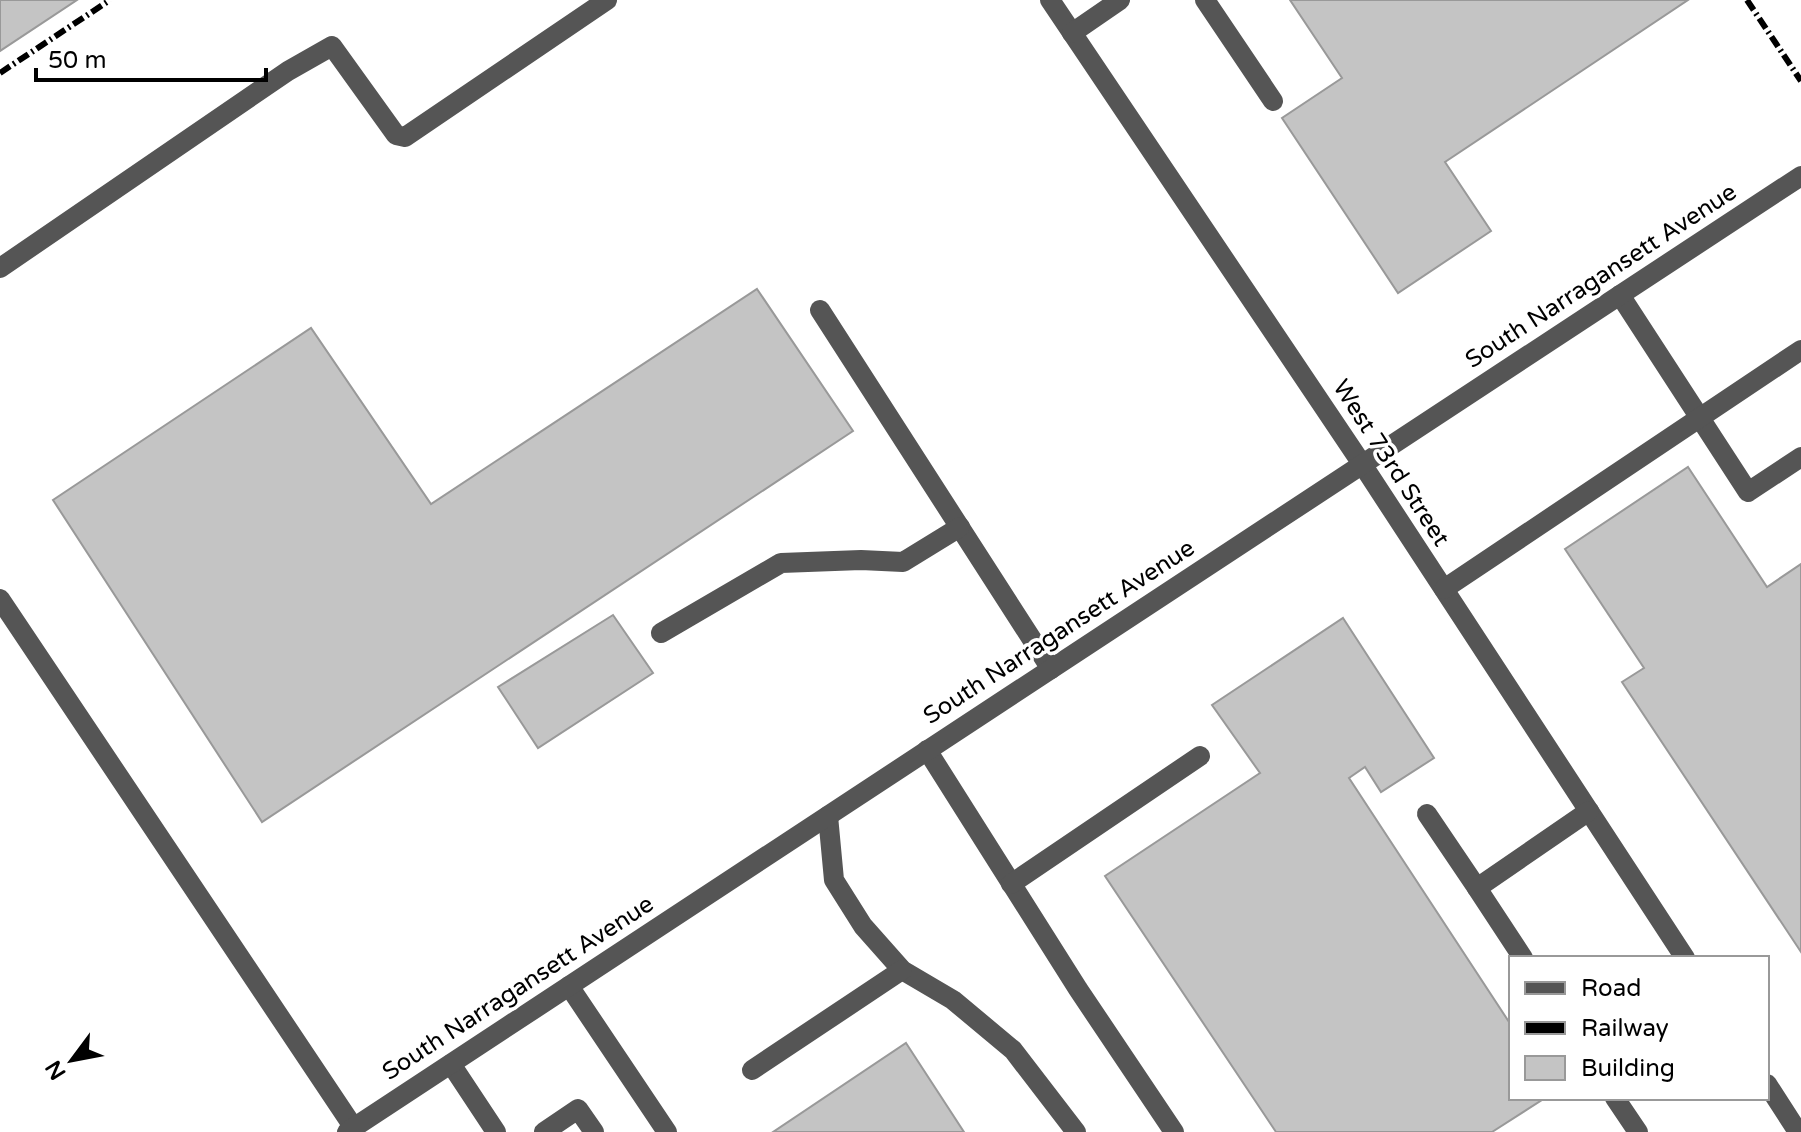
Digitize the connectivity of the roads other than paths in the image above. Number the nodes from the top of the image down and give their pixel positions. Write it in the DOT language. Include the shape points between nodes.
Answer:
graph roads {
  1 [pos="607,0"];
  2 [pos="1050,0"];
  3 [pos="1120,0"];
  4 [pos="1205,0"];
  5 [pos="1072,33"];
  6 [pos="1273,101"];
  7 [pos="1801,177"];
  8 [pos="0,268"];
  9 [pos="1620,295"];
  10 [pos="820,310"];
  11 [pos="1801,350"];
  12 [pos="1700,418"];
  13 [pos="1801,457"];
  14 [pos="1362,464"];
  15 [pos="960,527"];
  16 [pos="1444,589"];
  17 [pos="0,599"];
  18 [pos="661,633"];
  19 [pos="1051,669"];
  20 [pos="927,750"];
  21 [pos="1200,756"];
  22 [pos="1589,811"];
  23 [pos="1427,814"];
  24 [pos="828,816"];
  25 [pos="1011,884"];
  26 [pos="1477,888"];
  27 [pos="1522,956"];
  28 [pos="1684,956"];
  29 [pos="902,970"];
  30 [pos="569,986"];
  31 [pos="451,1064"];
  32 [pos="752,1070"];
  33 [pos="1769,1087"];
  34 [pos="1616,1100"];
  35 [pos="351,1130"];
  36 [pos="496,1132"];
  37 [pos="544,1132"];
  38 [pos="594,1132"];
  39 [pos="667,1132"];
  40 [pos="1076,1132"];
  41 [pos="1174,1132"];
  42 [pos="1638,1132"];
  43 [pos="1798,1132"];
  1 -- 8 [label="street" via="405,137 396,135 332,46"];
  2 -- 5 [label="street, West 73rd Street"];
  3 -- 5 [label="street"];
  4 -- 6 [label="street"];
  5 -- 14 [label="street, West 73rd Street"];
  7 -- 9 [label="street, South Narragansett Avenue"];
  9 -- 12 [label="street"];
  9 -- 14 [label="street, South Narragansett Avenue"];
  10 -- 15 [label="street"];
  11 -- 12 [label="street"];
  12 -- 13 [label="street" via="1748,492"];
  12 -- 16 [label="street"];
  14 -- 16 [label="street, West 73rd Street"];
  14 -- 19 [label="street, South Narragansett Avenue"];
  15 -- 18 [label="street" via="903,562 781,563"];
  15 -- 19 [label="street"];
  16 -- 22 [label="street, West 73rd Street"];
  17 -- 35 [label="street"];
  19 -- 20 [label="street, South Narragansett Avenue"];
  20 -- 24 [label="street, South Narragansett Avenue"];
  20 -- 25 [label="street"];
  21 -- 25 [label="street"];
  22 -- 26 [label="street"];
  22 -- 28 [label="street, West 73rd Street"];
  23 -- 26 [label="street"];
  24 -- 29 [label="street" via="834,880 863,926"];
  24 -- 30 [label="street, South Narragansett Avenue"];
  25 -- 41 [label="street"];
  26 -- 27 [label="street"];
  29 -- 32 [label="street"];
  29 -- 40 [label="street" via="953,1000 1013,1050"];
  30 -- 31 [label="street, South Narragansett Avenue"];
  30 -- 39 [label="street"];
  31 -- 35 [label="street, South Narragansett Avenue"];
  31 -- 36 [label="street"];
  33 -- 43 [label="street"];
  34 -- 42 [label="street"];
  37 -- 38 [label="street" via="578,1109"];
}
